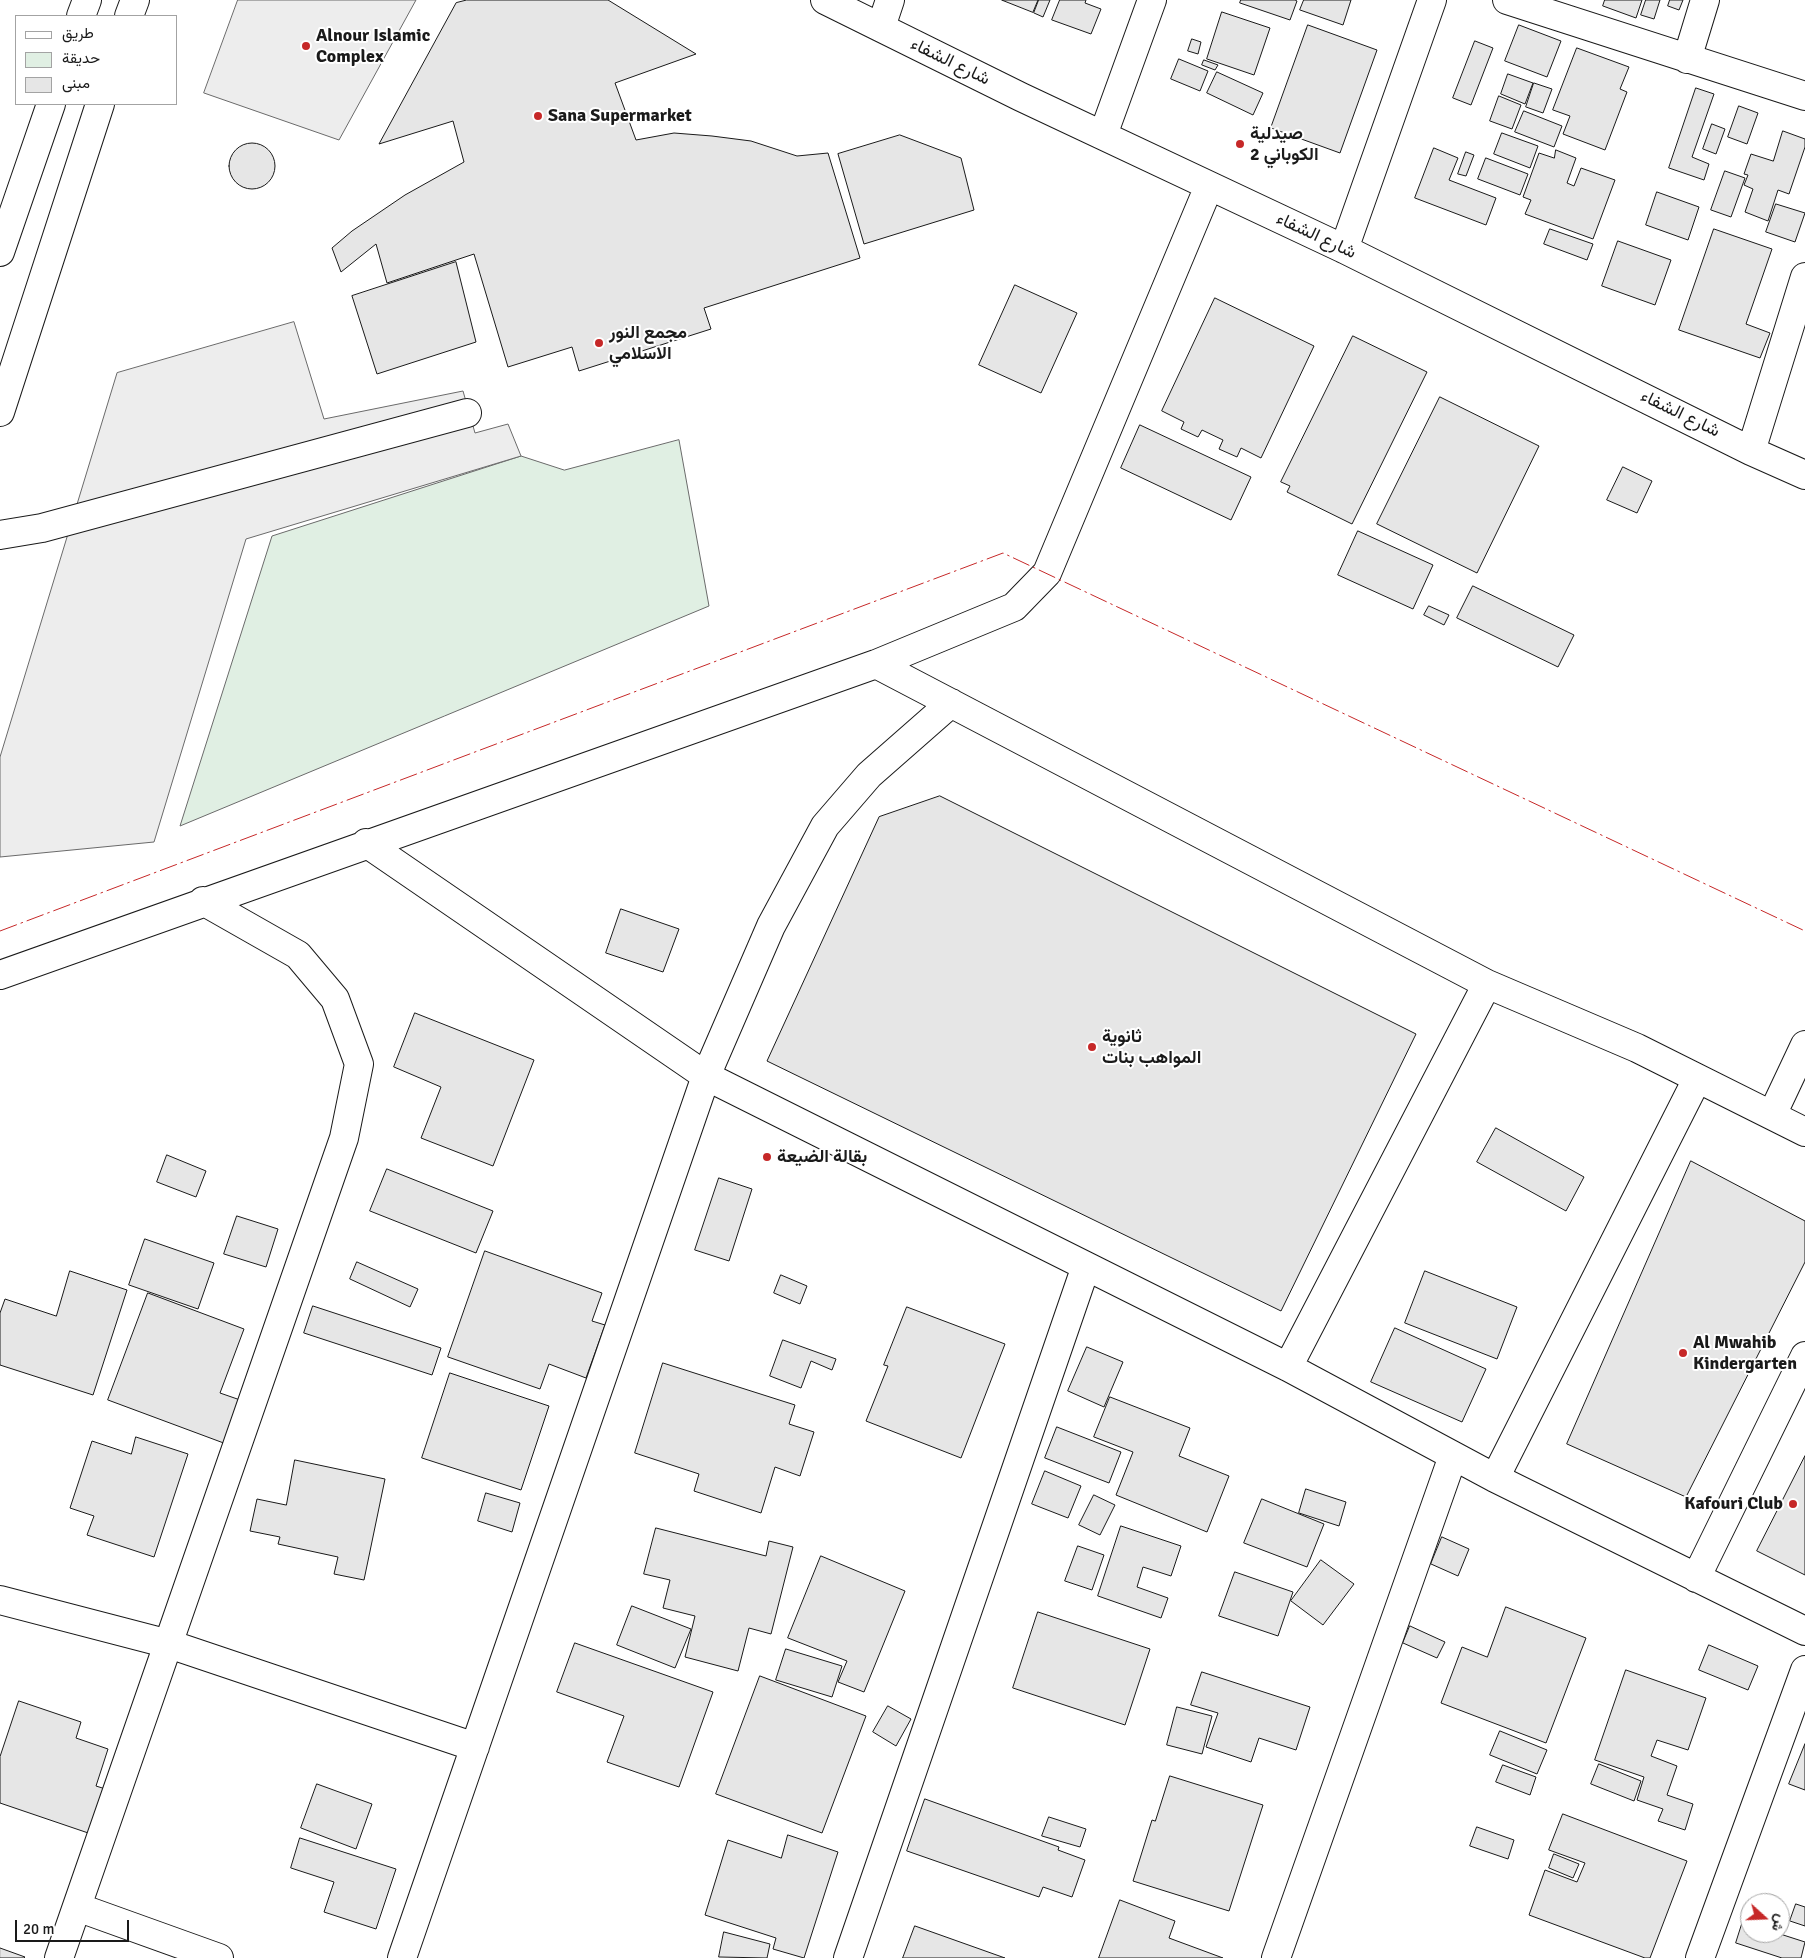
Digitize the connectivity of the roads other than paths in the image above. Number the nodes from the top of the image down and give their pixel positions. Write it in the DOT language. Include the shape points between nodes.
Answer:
graph roads {
  1 [pos="87,0"];
  2 [pos="135,0"];
  3 [pos="825,0"];
  4 [pos="890,0"];
  5 [pos="1152,0"];
  6 [pos="1432,0"];
  7 [pos="1507,0"];
  8 [pos="1705,0"];
  9 [pos="82,15"];
  10 [pos="129,15"];
  11 [pos="881,27"];
  12 [pos="1687,60"];
  13 [pos="1805,96"];
  14 [pos="51,105"];
  15 [pos="100,105"];
  16 [pos="1102,135"];
  17 [pos="1209,186"];
  18 [pos="1344,249"];
  19 [pos="0,252"];
  20 [pos="1805,277"];
  21 [pos="0,412"];
  22 [pos="466,413"];
  23 [pos="1751,451"];
  24 [pos="1805,475"];
  25 [pos="0,535"];
  26 [pos="876,664"];
  27 [pos="950,703"];
  28 [pos="366,844"];
  29 [pos="203,901"];
  30 [pos="0,975"];
  31 [pos="1487,984"];
  32 [pos="1805,1045"];
  33 [pos="706,1076"];
  34 [pos="1696,1079"];
  35 [pos="1772,1115"];
  36 [pos="1805,1132"];
  37 [pos="1086,1266"];
  38 [pos="1805,1356"];
  39 [pos="1288,1367"];
  40 [pos="1453,1456"];
  41 [pos="1496,1478"];
  42 [pos="1696,1578"];
  43 [pos="0,1600"];
  44 [pos="1805,1631"];
  45 [pos="169,1644"];
  46 [pos="1805,1670"];
  47 [pos="475,1747"];
  48 [pos="77,1907"];
  49 [pos="59,1958"];
  50 [pos="219,1958"];
  51 [pos="402,1958"];
  52 [pos="848,1958"];
  53 [pos="1276,1958"];
  54 [pos="1700,1958"];
  1 -- 9 [label="street"];
  2 -- 10 [label="street"];
  3 -- 11 [label="street, شارع الشفاء"];
  4 -- 11 [label="street"];
  5 -- 16 [label="street"];
  6 -- 18 [label="street"];
  7 -- 12 [label="street"];
  8 -- 12 [label="street"];
  11 -- 16 [label="street, شارع الشفاء"];
  12 -- 13 [label="street"];
  14 -- 19 [label="street"];
  15 -- 21 [label="street"];
  16 -- 17 [label="street, شارع الشفاء"];
  17 -- 18 [label="street, شارع الشفاء"];
  17 -- 26 [label="street" via="1048,573 1014,607"];
  18 -- 23 [label="street, شارع الشفاء"];
  20 -- 23 [label="street"];
  22 -- 25 [label="street" via="42,528"];
  23 -- 24 [label="street, شارع الشفاء"];
  26 -- 27 [label="street"];
  26 -- 28 [label="street"];
  27 -- 31 [label="street"];
  27 -- 33 [label="street" via="869,775 825,826 771,926"];
  28 -- 29 [label="street"];
  28 -- 33 [label="street"];
  29 -- 30 [label="street"];
  29 -- 45 [label="street" via="298,955 335,999 359,1064 344,1138"];
  31 -- 34 [label="street" via="1637,1048"];
  31 -- 39 [label="street"];
  32 -- 35 [label="street"];
  33 -- 37 [label="street"];
  33 -- 47 [label="street"];
  34 -- 35 [label="street"];
  34 -- 41 [label="street"];
  35 -- 36 [label="street"];
  37 -- 39 [label="street"];
  37 -- 52 [label="street"];
  38 -- 42 [label="street"];
  39 -- 40 [label="street"];
  40 -- 41 [label="street"];
  40 -- 53 [label="street"];
  41 -- 42 [label="street"];
  42 -- 44 [label="street"];
  43 -- 45 [label="street"];
  45 -- 47 [label="street"];
  45 -- 48 [label="street"];
  46 -- 54 [label="street"];
  47 -- 51 [label="street"];
  48 -- 49 [label="street"];
  48 -- 50 [label="street"];
}
